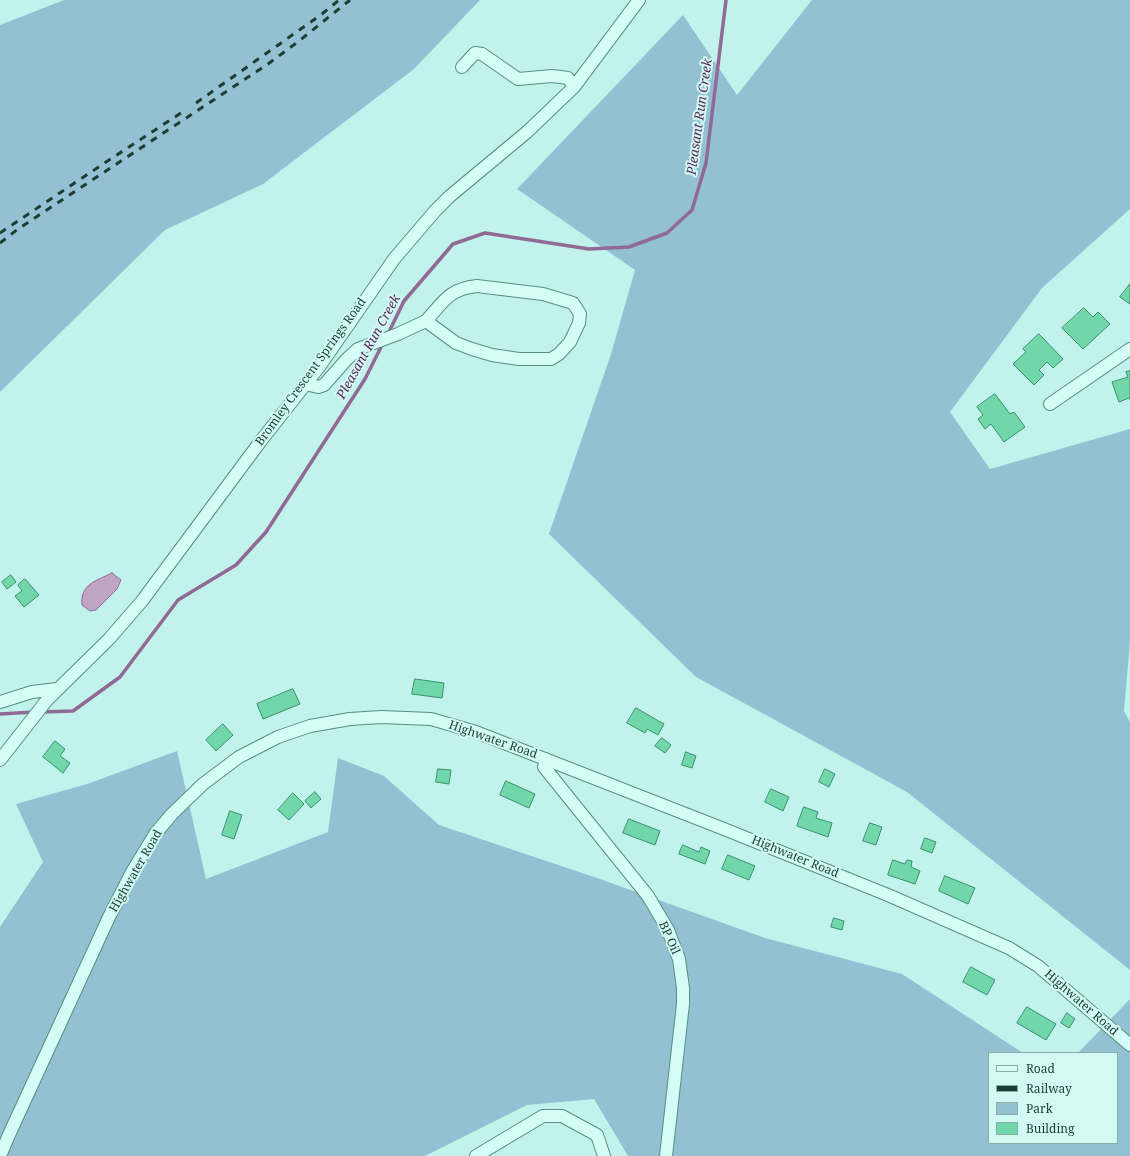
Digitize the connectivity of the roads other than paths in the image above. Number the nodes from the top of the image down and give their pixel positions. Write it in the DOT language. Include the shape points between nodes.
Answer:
graph roads {
  1 [pos="639,0"];
  2 [pos="462,67"];
  3 [pos="574,87"];
  4 [pos="426,321"];
  5 [pos="1130,349"];
  6 [pos="305,384"];
  7 [pos="1050,404"];
  8 [pos="57,689"];
  9 [pos="0,702"];
  10 [pos="546,759"];
  11 [pos="0,760"];
  12 [pos="1130,1045"];
  13 [pos="0,1156"];
  14 [pos="476,1156"];
  15 [pos="604,1156"];
  16 [pos="666,1156"];
  1 -- 3 [label="street, Bromley Crescent Springs Road"];
  2 -- 3 [label="street" via="476,53 482,54 518,79 552,76 568,78"];
  3 -- 6 [label="street, Bromley Crescent Springs Road" via="527,132 435,211 394,259"];
  4 -- 4 [label="street" via="456,343 472,349 492,355 542,360 560,354 570,342 579,323 580,314 573,303 543,294 477,286 450,294"];
  4 -- 6 [label="street" via="358,349 324,385 318,387"];
  5 -- 7 [label="street"];
  6 -- 8 [label="street, Bromley Crescent Springs Road" via="142,601 109,640"];
  8 -- 9 [label="street" via="32,692"];
  8 -- 11 [label="street, Bromley Crescent Springs Road"];
  10 -- 12 [label="street, Highwater Road" via="724,828 1009,948 1038,966"];
  10 -- 13 [label="street, Highwater Road" via="476,732 431,719 381,717 310,726 278,737 226,766 172,814 155,834 132,872"];
  10 -- 16 [label="street, BP Oil" via="544,767 553,780 648,896 668,930 679,959 683,1004"];
  14 -- 15 [label="street" via="543,1116 562,1116 597,1135"];
}
